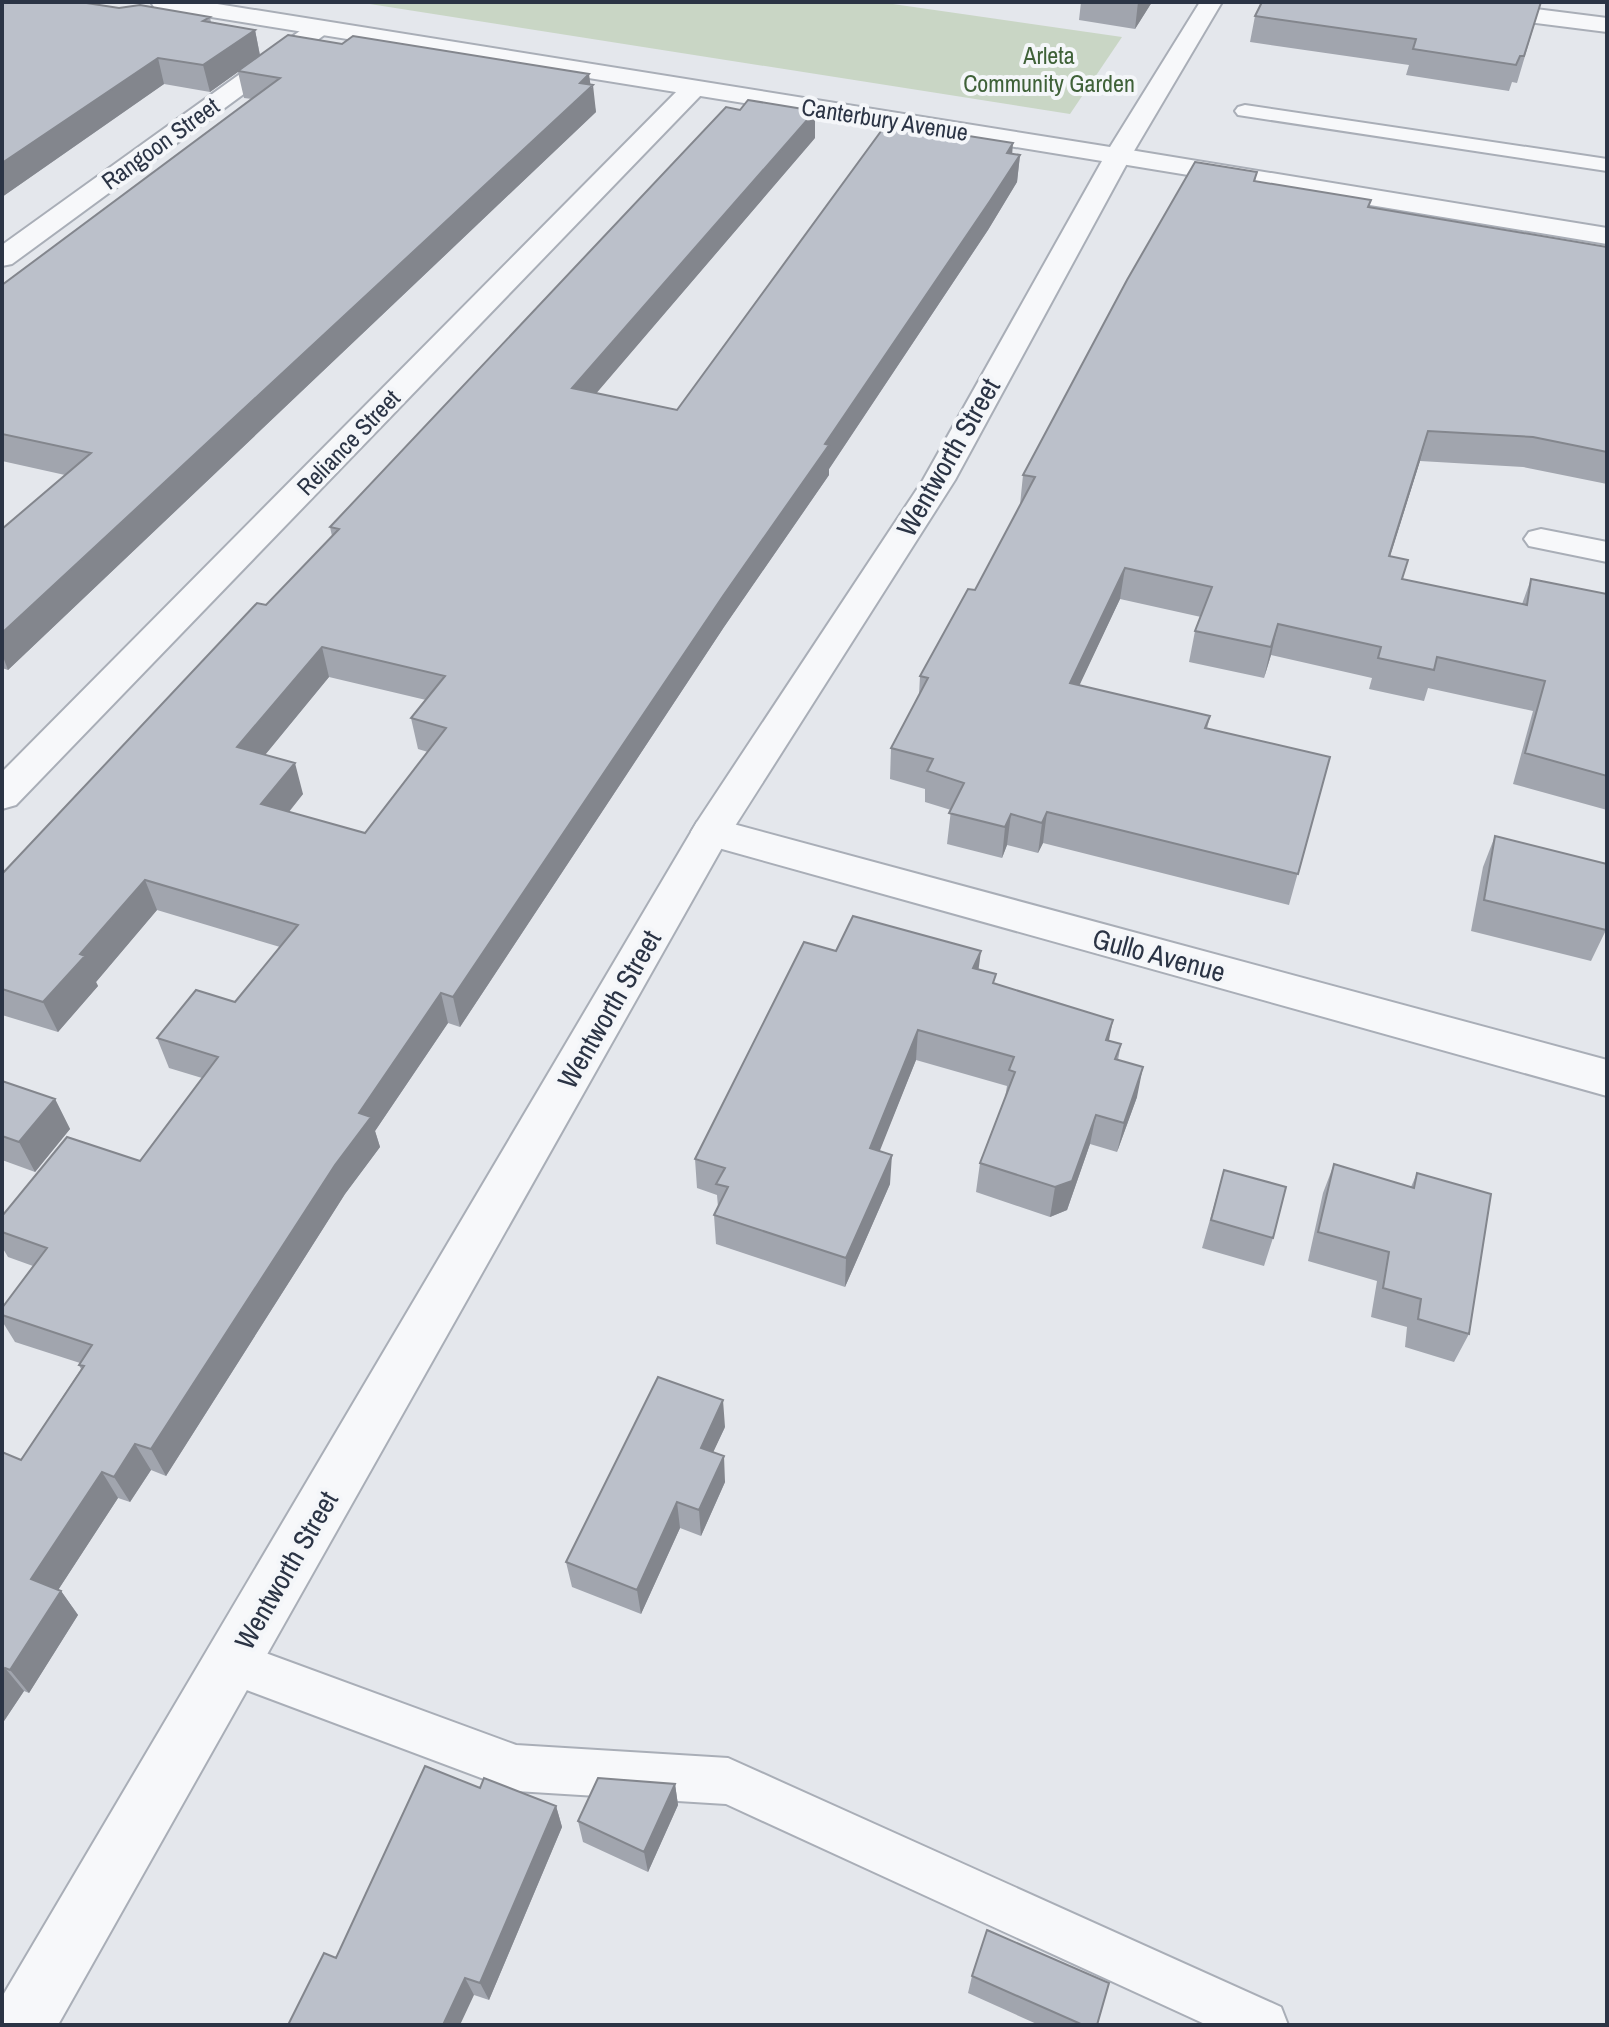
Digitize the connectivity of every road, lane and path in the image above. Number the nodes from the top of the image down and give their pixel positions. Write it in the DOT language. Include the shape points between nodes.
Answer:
graph roads {
  1 [pos="162,2"];
  2 [pos="1211,2"];
  3 [pos="1426,2"];
  4 [pos="1607,25"];
  5 [pos="319,28"];
  6 [pos="694,88"];
  7 [pos="1245,111"];
  8 [pos="1118,156"];
  9 [pos="1607,165"];
  10 [pos="1607,236"];
  11 [pos="2,258"];
  12 [pos="1541,539"];
  13 [pos="1607,552"];
  14 [pos="2,796"];
  15 [pos="711,832"];
  16 [pos="1607,1078"];
  17 [pos="233,1663"];
  18 [pos="22,2025"];
  19 [pos="1263,2025"];
  1 -- 5 [label="street, Canterbury Avenue"];
  2 -- 8 [label="street, Wentworth Street"];
  3 -- 4 [label="street"];
  5 -- 6 [label="street, Canterbury Avenue"];
  5 -- 11 [label="street, Rangoon Street"];
  6 -- 8 [label="street, Canterbury Avenue"];
  6 -- 14 [label="street, Reliance Street"];
  7 -- 9 [label="lane"];
  8 -- 10 [label="street, Canterbury Avenue"];
  8 -- 15 [label="street, Wentworth Street" via="939,480"];
  12 -- 13 [label="street"];
  15 -- 16 [label="street, Gullo Avenue"];
  15 -- 17 [label="street, Wentworth Street"];
  17 -- 18 [label="street, Wentworth Street"];
  17 -- 19 [label="lane" via="516,1768 728,1781"];
}
